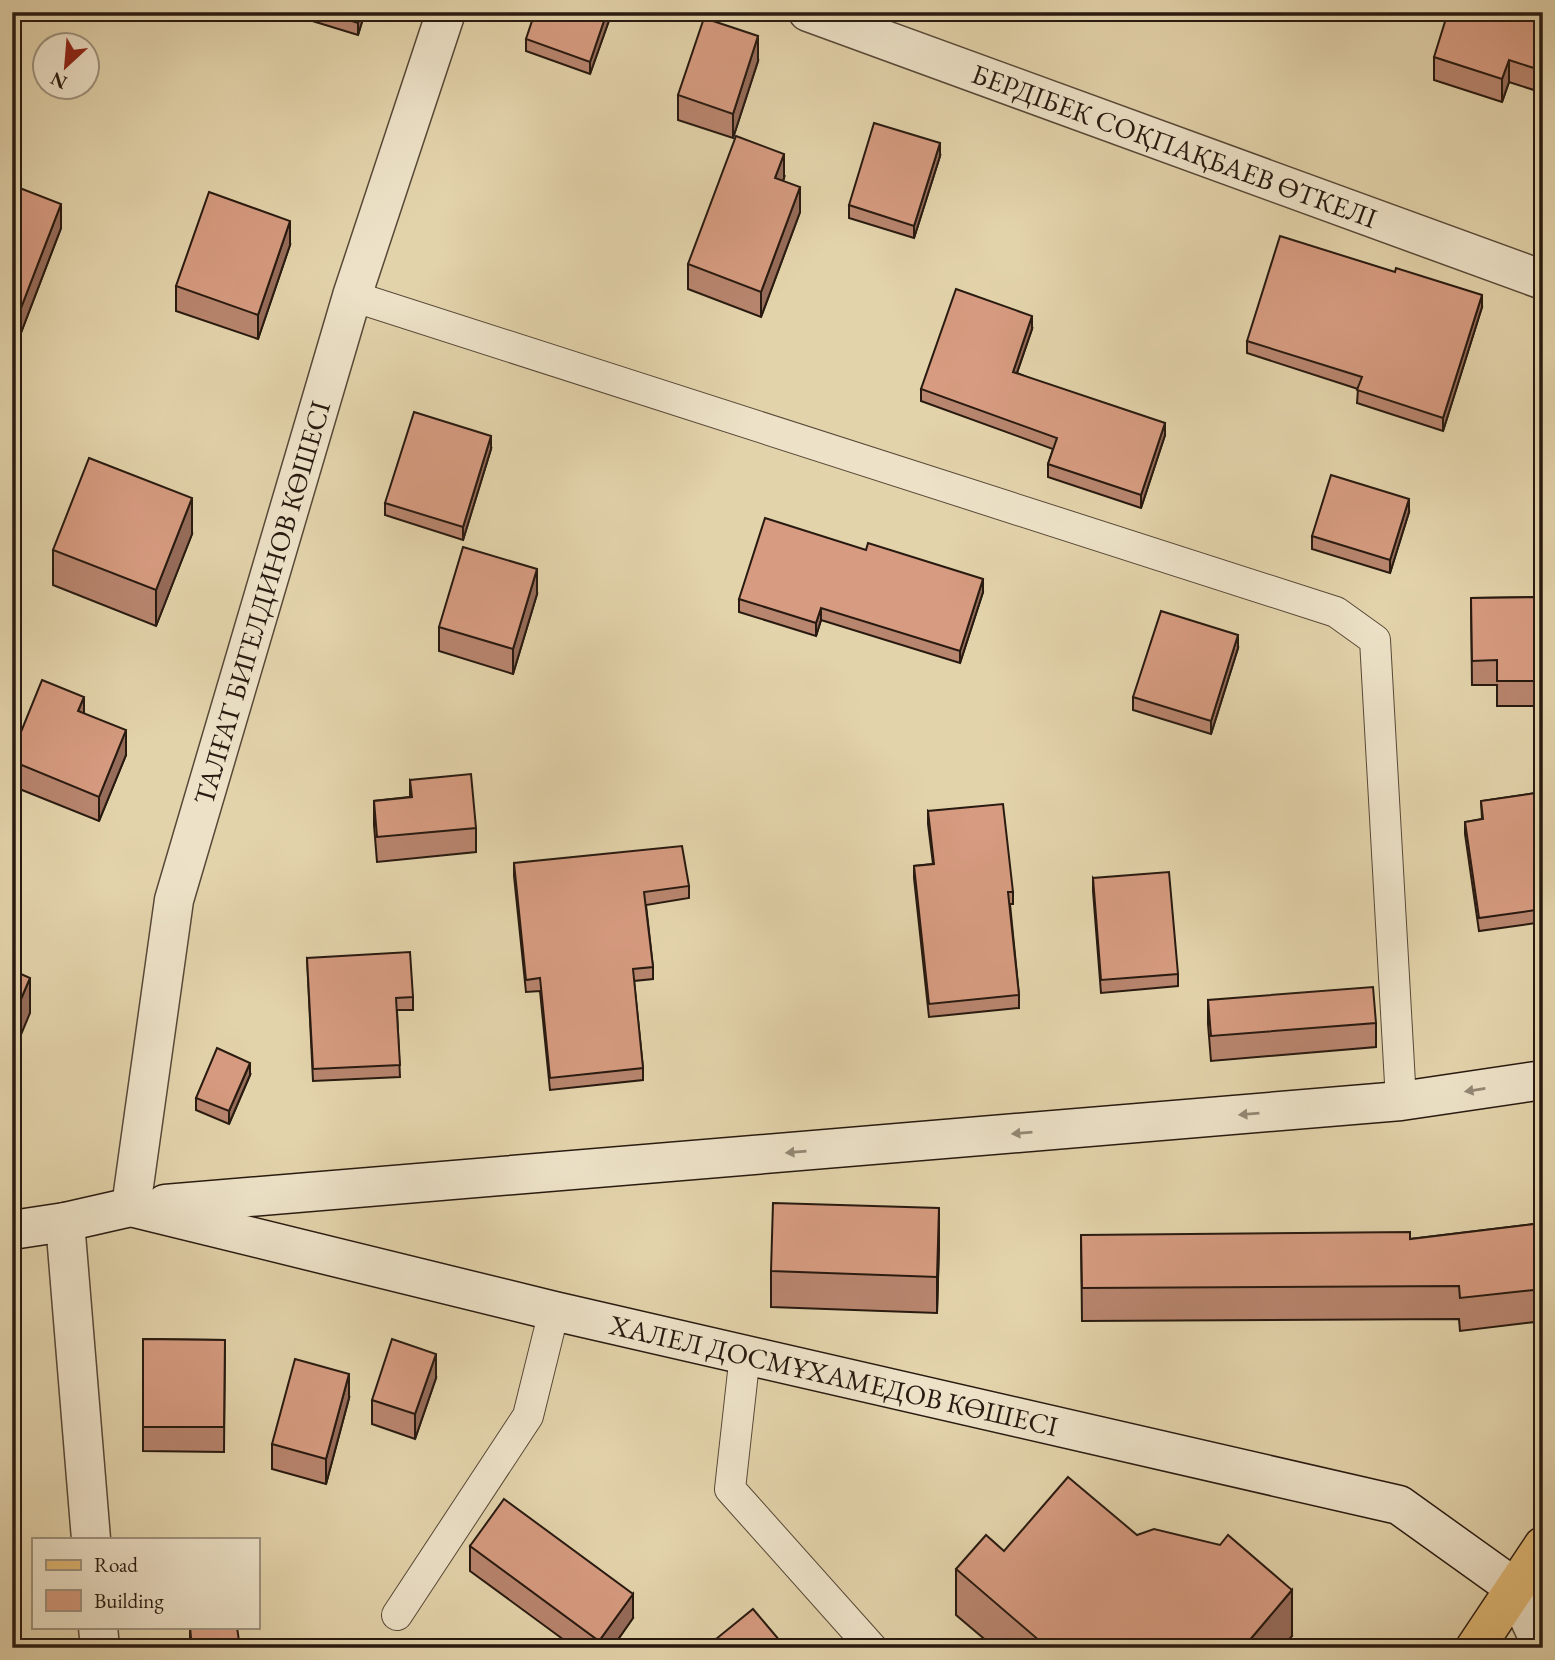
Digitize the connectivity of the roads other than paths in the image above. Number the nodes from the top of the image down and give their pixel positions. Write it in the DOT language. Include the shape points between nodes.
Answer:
graph roads {
  1 [pos="446,12"];
  2 [pos="808,12"];
  3 [pos="1543,280"];
  4 [pos="352,296"];
  5 [pos="1543,1080"];
  6 [pos="1401,1101"];
  7 [pos="131,1207"];
  8 [pos="65,1222"];
  9 [pos="12,1230"];
  10 [pos="554,1311"];
  11 [pos="745,1354"];
  12 [pos="91,1538"];
  13 [pos="1543,1546"];
  14 [pos="1515,1588"];
  15 [pos="397,1615"];
  16 [pos="98,1628"];
  17 [pos="100,1648"];
  18 [pos="872,1648"];
  19 [pos="1475,1648"];
  20 [pos="1543,1648"];
  1 -- 4 [label="street, ТАЛҒАТ БИГЕЛДИНОВ КӨШЕСІ"];
  2 -- 3 [label="street, БЕРДІБЕК СОҚПАҚБАЕВ ӨТКЕЛІ"];
  4 -- 6 [label="lane" via="1336,612 1375,640"];
  4 -- 7 [label="street, ТАЛҒАТ БИГЕЛДИНОВ КӨШЕСІ" via="174,900"];
  5 -- 6 [label="street, ХАЛЕЛ ДОСМҰХАМЕДОВ КӨШЕСІ, one-way"];
  6 -- 7 [label="street, ХАЛЕЛ ДОСМҰХАМЕДОВ КӨШЕСІ, one-way"];
  7 -- 8 [label="street, ХАЛЕЛ ДОСМҰХАМЕДОВ КӨШЕСІ"];
  7 -- 10 [label="street, ХАЛЕЛ ДОСМҰХАМЕДОВ КӨШЕСІ"];
  8 -- 9 [label="street, ХАЛЕЛ ДОСМҰХАМЕДОВ КӨШЕСІ"];
  8 -- 12 [label="street"];
  10 -- 11 [label="street, ХАЛЕЛ ДОСМҰХАМЕДОВ КӨШЕСІ"];
  10 -- 15 [label="lane" via="528,1416"];
  11 -- 14 [label="street, ХАЛЕЛ ДОСМҰХАМЕДОВ КӨШЕСІ" via="1399,1505"];
  11 -- 18 [label="lane" via="730,1489"];
  13 -- 14 [label="main road"];
  14 -- 19 [label="main road"];
  14 -- 20 [label="street"];
  16 -- 17 [label="street"];
}
